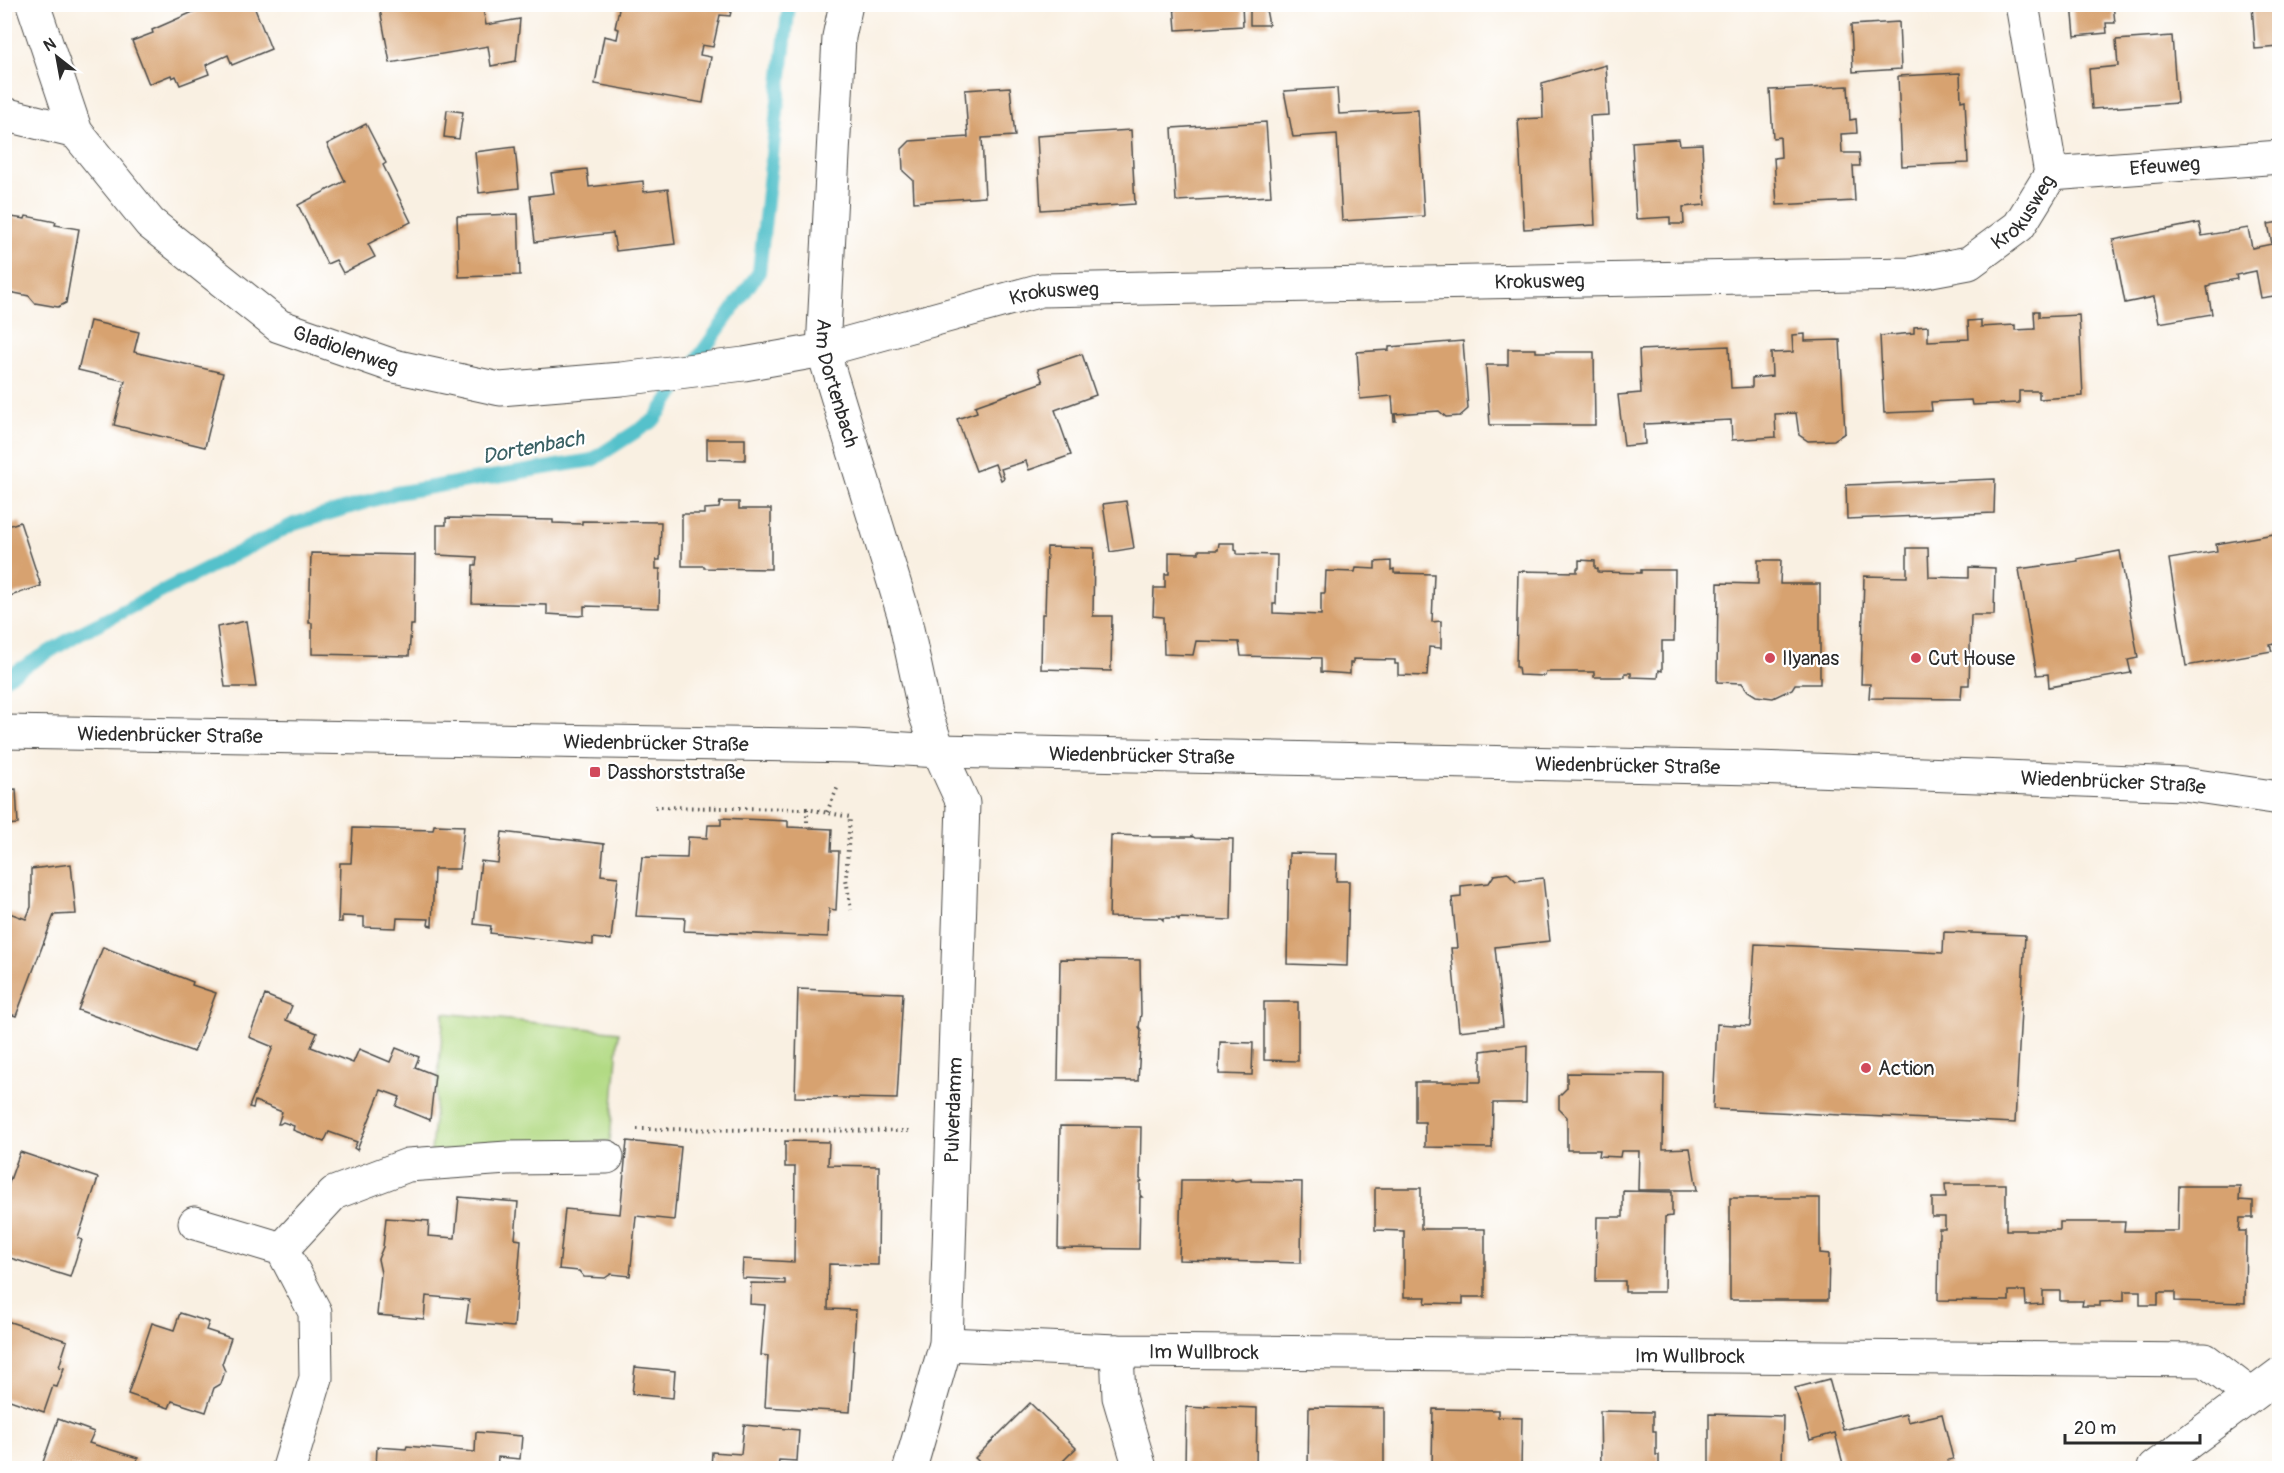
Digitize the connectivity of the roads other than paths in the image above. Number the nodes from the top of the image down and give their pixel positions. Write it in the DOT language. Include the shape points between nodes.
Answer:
graph roads {
  1 [pos="33,4"];
  2 [pos="846,4"];
  3 [pos="2022,4"];
  4 [pos="4,114"];
  5 [pos="76,132"];
  6 [pos="2280,157"];
  7 [pos="2051,174"];
  8 [pos="824,350"];
  9 [pos="4,732"];
  10 [pos="939,751"];
  11 [pos="2280,798"];
  12 [pos="607,1156"];
  13 [pos="195,1223"];
  14 [pos="282,1250"];
  15 [pos="946,1344"];
  16 [pos="1117,1351"];
  17 [pos="2280,1374"];
  18 [pos="2251,1395"];
  19 [pos="288,1468"];
  20 [pos="910,1468"];
  21 [pos="1140,1468"];
  22 [pos="2154,1468"];
  1 -- 5 [label="street, Gladiolenweg"];
  2 -- 8 [label="street, Am Dortenbach" via="839,37"];
  3 -- 7 [label="street, Krokusweg"];
  4 -- 5 [label="street"];
  5 -- 8 [label="street, Gladiolenweg" via="150,223 279,326 394,366 500,388 621,379"];
  6 -- 7 [label="street, Efeuweg"];
  7 -- 8 [label="street, Krokusweg" via="2019,226 1968,263 1910,274 1041,290"];
  8 -- 10 [label="street, Am Dortenbach" via="904,615 926,713"];
  9 -- 10 [label="street, Wiedenbrücker Straße" via="854,746"];
  10 -- 11 [label="street, Wiedenbrücker Straße" via="1720,767 2183,784"];
  10 -- 15 [label="street, Pulverdamm" via="963,803"];
  12 -- 14 [label="street" via="408,1165 334,1193"];
  13 -- 14 [label="street"];
  14 -- 19 [label="street" via="315,1312 316,1378"];
  15 -- 16 [label="street, Im Wullbrock"];
  15 -- 20 [label="street, Pulverdamm"];
  16 -- 18 [label="street, Im Wullbrock" via="2205,1360"];
  16 -- 21 [label="street" via="1119,1397"];
  17 -- 18 [label="street"];
  18 -- 22 [label="street"];
}
